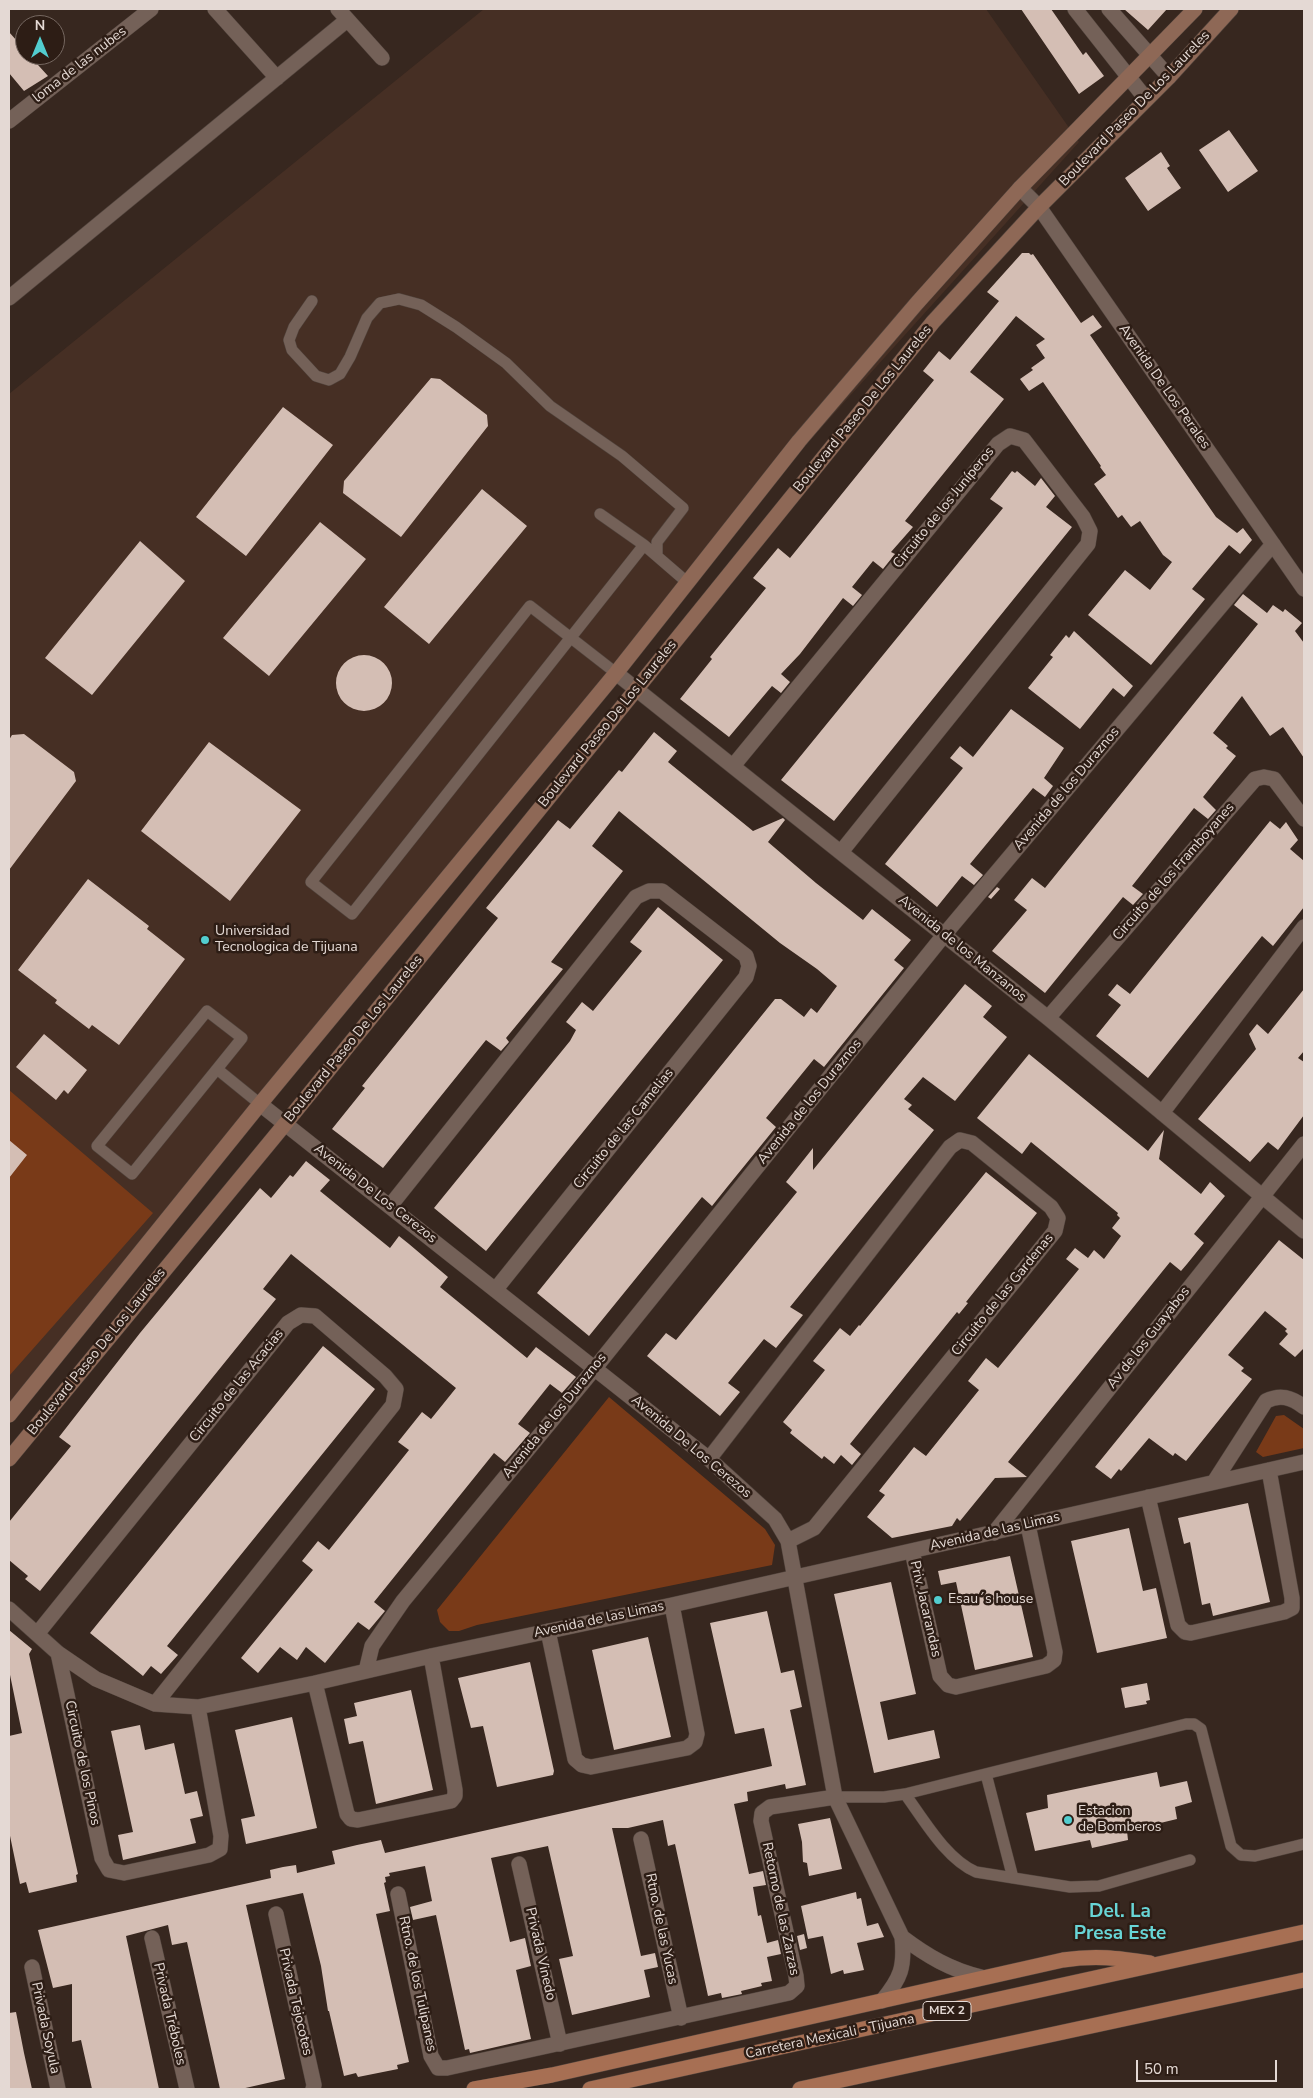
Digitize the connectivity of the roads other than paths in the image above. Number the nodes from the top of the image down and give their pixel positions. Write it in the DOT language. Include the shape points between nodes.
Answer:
graph roads {
  1 [pos="151,9"];
  2 [pos="215,9"];
  3 [pos="1075,9"];
  4 [pos="1109,9"];
  5 [pos="1195,9"];
  6 [pos="1231,9"];
  7 [pos="342,14"];
  8 [pos="1150,56"];
  9 [pos="382,58"];
  10 [pos="1169,77"];
  11 [pos="277,78"];
  12 [pos="1130,78"];
  13 [pos="1146,99"];
  14 [pos="9,121"];
  15 [pos="1020,188"];
  16 [pos="1039,207"];
  17 [pos="9,298"];
  18 [pos="312,301"];
  19 [pos="600,514"];
  20 [pos="1273,544"];
  21 [pos="644,545"];
  22 [pos="657,556"];
  23 [pos="688,583"];
  24 [pos="1304,589"];
  25 [pos="570,638"];
  26 [pos="616,673"];
  27 [pos="636,689"];
  28 [pos="733,766"];
  29 [pos="1304,819"];
  30 [pos="841,852"];
  31 [pos="1304,927"];
  32 [pos="944,935"];
  33 [pos="1048,1018"];
  34 [pos="217,1069"];
  35 [pos="260,1104"];
  36 [pos="1162,1113"];
  37 [pos="285,1124"];
  38 [pos="1304,1144"];
  39 [pos="1262,1196"];
  40 [pos="390,1206"];
  41 [pos="1304,1231"];
  42 [pos="496,1289"];
  43 [pos="595,1368"];
  44 [pos="1304,1407"];
  45 [pos="9,1416"];
  46 [pos="9,1459"];
  47 [pos="709,1459"];
  48 [pos="1304,1462"];
  49 [pos="1269,1470"];
  50 [pos="1214,1482"];
  51 [pos="1148,1498"];
  52 [pos="1028,1525"];
  53 [pos="994,1533"];
  54 [pos="788,1541"];
  55 [pos="912,1551"];
  56 [pos="794,1578"];
  57 [pos="672,1605"];
  58 [pos="9,1609"];
  59 [pos="548,1631"];
  60 [pos="37,1634"];
  61 [pos="58,1654"];
  62 [pos="431,1656"];
  63 [pos="366,1671"];
  64 [pos="316,1683"];
  65 [pos="155,1704"];
  66 [pos="198,1706"];
  67 [pos="986,1774"];
  68 [pos="905,1794"];
  69 [pos="835,1797"];
  70 [pos="641,1839"];
  71 [pos="1304,1844"];
  72 [pos="1190,1860"];
  73 [pos="519,1864"];
  74 [pos="1013,1878"];
  75 [pos="398,1894"];
  76 [pos="276,1914"];
  77 [pos="1304,1932"];
  78 [pos="902,1937"];
  79 [pos="152,1938"];
  80 [pos="1159,1965"];
  81 [pos="32,1967"];
  82 [pos="982,1977"];
  83 [pos="1304,1980"];
  84 [pos="882,2001"];
  85 [pos="681,2018"];
  86 [pos="560,2044"];
  87 [pos="58,2089"];
  88 [pos="187,2089"];
  89 [pos="313,2089"];
  90 [pos="474,2089"];
  91 [pos="590,2089"];
  92 [pos="800,2089"];
  1 -- 14 [label="street, loma de las nubes"];
  2 -- 11 [label="street"];
  3 -- 12 [label="street"];
  4 -- 8 [label="street"];
  5 -- 8 [label="street, Boulevard Paseo De Los Laureles"];
  6 -- 10 [label="street, Boulevard Paseo De Los Laureles"];
  7 -- 9 [label="street"];
  7 -- 11 [label="street"];
  8 -- 10 [label="street"];
  8 -- 12 [label="street, Boulevard Paseo De Los Laureles"];
  10 -- 13 [label="street, Boulevard Paseo De Los Laureles"];
  11 -- 17 [label="street"];
  12 -- 13 [label="street"];
  12 -- 15 [label="street, Boulevard Paseo De Los Laureles"];
  13 -- 16 [label="street, Boulevard Paseo De Los Laureles"];
  15 -- 16 [label="street, Avenida De Los Perales"];
  15 -- 23 [label="street, Boulevard Paseo De Los Laureles" via="806,434"];
  16 -- 20 [label="street, Avenida De Los Perales"];
  16 -- 27 [label="street, Boulevard Paseo De Los Laureles" via="933,322"];
  18 -- 22 [label="lane" via="289,340 292,350 316,376 329,380 340,374 367,318 380,303 399,299 421,306 506,363 550,406 622,456 684,508 657,542"];
  19 -- 21 [label="lane"];
  20 -- 24 [label="street, Avenida De Los Perales"];
  20 -- 32 [label="street, Avenida de los Duraznos"];
  21 -- 22 [label="lane"];
  21 -- 25 [label="lane"];
  22 -- 23 [label="lane"];
  23 -- 26 [label="street, Boulevard Paseo De Los Laureles"];
  25 -- 25 [label="lane" via="352,914 312,882 530,606"];
  25 -- 26 [label="lane"];
  26 -- 27 [label="street, Avenida de los Manzanos"];
  26 -- 35 [label="street, Boulevard Paseo De Los Laureles"];
  27 -- 28 [label="street, Avenida de los Manzanos"];
  27 -- 37 [label="street, Boulevard Paseo De Los Laureles"];
  28 -- 30 [label="street, Avenida de los Manzanos"];
  28 -- 30 [label="street, Circuito de los Juníperos" via="998,444 1010,436 1024,440 1083,517 1090,531 1088,544"];
  29 -- 33 [label="street, Circuito de los Framboyanes" via="1274,779 1255,779"];
  30 -- 32 [label="street, Avenida de los Manzanos"];
  31 -- 36 [label="street"];
  32 -- 33 [label="street, Avenida de los Manzanos"];
  32 -- 43 [label="street, Avenida de los Duraznos"];
  33 -- 36 [label="street, Avenida de los Manzanos"];
  34 -- 34 [label="lane" via="242,1038 208,1011 97,1146 132,1174"];
  34 -- 35 [label="lane"];
  35 -- 37 [label="street, Avenida De Los Cerezos"];
  35 -- 45 [label="street, Boulevard Paseo De Los Laureles"];
  36 -- 39 [label="street, Avenida de los Manzanos"];
  37 -- 40 [label="street, Avenida De Los Cerezos"];
  37 -- 46 [label="street, Boulevard Paseo De Los Laureles"];
  38 -- 39 [label="street, Av de los Guayabos"];
  39 -- 41 [label="street, Avenida de los Manzanos"];
  39 -- 53 [label="street, Av de los Guayabos"];
  40 -- 42 [label="street, Avenida De Los Cerezos"];
  40 -- 42 [label="street, Circuito de las Camelias" via="636,897 662,890 746,956 749,966 746,978"];
  42 -- 43 [label="street, Avenida De Los Cerezos"];
  43 -- 47 [label="street, Avenida De Los Cerezos"];
  43 -- 63 [label="street, Avenida de los Duraznos" via="403,1601 372,1646"];
  44 -- 50 [label="street" via="1288,1397 1276,1396 1266,1401"];
  47 -- 54 [label="street, Avenida De Los Cerezos" via="775,1519"];
  47 -- 54 [label="street, Circuito de las Gardenas" via="950,1147 960,1140 972,1144 1052,1208 1058,1218 1055,1231 814,1528"];
  48 -- 49 [label="street, Avenida de las Limas"];
  49 -- 50 [label="street, Avenida de las Limas"];
  49 -- 51 [label="street" via="1292,1598 1292,1608 1284,1612 1185,1632 1178,1625"];
  50 -- 51 [label="street, Avenida de las Limas"];
  51 -- 52 [label="street, Avenida de las Limas"];
  52 -- 53 [label="street, Avenida de las Limas"];
  52 -- 55 [label="street, Priv. Jacarandas" via="1056,1652 1054,1660 1046,1666 956,1687 948,1685 940,1676"];
  53 -- 55 [label="street, Avenida de las Limas"];
  54 -- 56 [label="street, Avenida De Los Cerezos"];
  55 -- 56 [label="street, Avenida de las Limas"];
  56 -- 57 [label="street, Avenida de las Limas"];
  56 -- 69 [label="street, Avenida De Los Cerezos"];
  57 -- 59 [label="street, Avenida de las Limas"];
  57 -- 59 [label="street" via="696,1734 695,1742 687,1748 591,1767 582,1765 576,1759"];
  58 -- 60 [label="street, Avenida de las Limas"];
  59 -- 62 [label="street, Avenida de las Limas"];
  60 -- 61 [label="street, Avenida de las Limas"];
  60 -- 65 [label="street, Circuito de las Acacias" via="288,1323 301,1315 316,1316 385,1376 396,1389 393,1405"];
  61 -- 65 [label="street, Avenida de las Limas" via="96,1679"];
  61 -- 66 [label="street, Circuito de los Pinos" via="102,1858 109,1870 124,1872 208,1855 220,1849 221,1836"];
  62 -- 63 [label="street, Avenida de las Limas"];
  62 -- 64 [label="street" via="455,1790 451,1801 351,1819 347,1814"];
  63 -- 64 [label="street, Avenida de las Limas"];
  64 -- 66 [label="street, Avenida de las Limas"];
  65 -- 66 [label="street, Avenida de las Limas"];
  67 -- 68 [label="lane"];
  67 -- 71 [label="lane" via="1194,1724 1201,1729 1231,1846 1241,1855 1255,1856"];
  67 -- 74 [label="lane"];
  68 -- 69 [label="lane"];
  68 -- 74 [label="lane" via="953,1858 976,1872"];
  69 -- 78 [label="street, Avenida De Los Cerezos"];
  69 -- 85 [label="street, Retorno de las Zarzas" via="770,1807 762,1813 761,1821 796,1986 789,1993"];
  70 -- 85 [label="street, Rtno. de las Yucas"];
  72 -- 74 [label="lane" via="1099,1886 1070,1887"];
  73 -- 86 [label="street, Privada Vinedo"];
  75 -- 86 [label="street, Rtno. de los Tulipanes" via="432,2056 438,2068"];
  76 -- 89 [label="street, Privada Tejocotes"];
  77 -- 80 [label="main road, Carretera Mexicali - Tijuana / MEX 2"];
  78 -- 82 [label="street" via="932,1958"];
  78 -- 84 [label="street" via="904,1960 901,1973"];
  79 -- 88 [label="street, Privada Tréboles"];
  80 -- 82 [label="main road" via="1087,1956"];
  80 -- 91 [label="main road, Carretera Mexicali - Tijuana / MEX 2"];
  81 -- 87 [label="street, Privada Soyula"];
  82 -- 84 [label="main road"];
  83 -- 92 [label="main road"];
  84 -- 90 [label="main road" via="552,2075"];
  85 -- 86 [label="street, Retorno de las Zarzas"];
}
